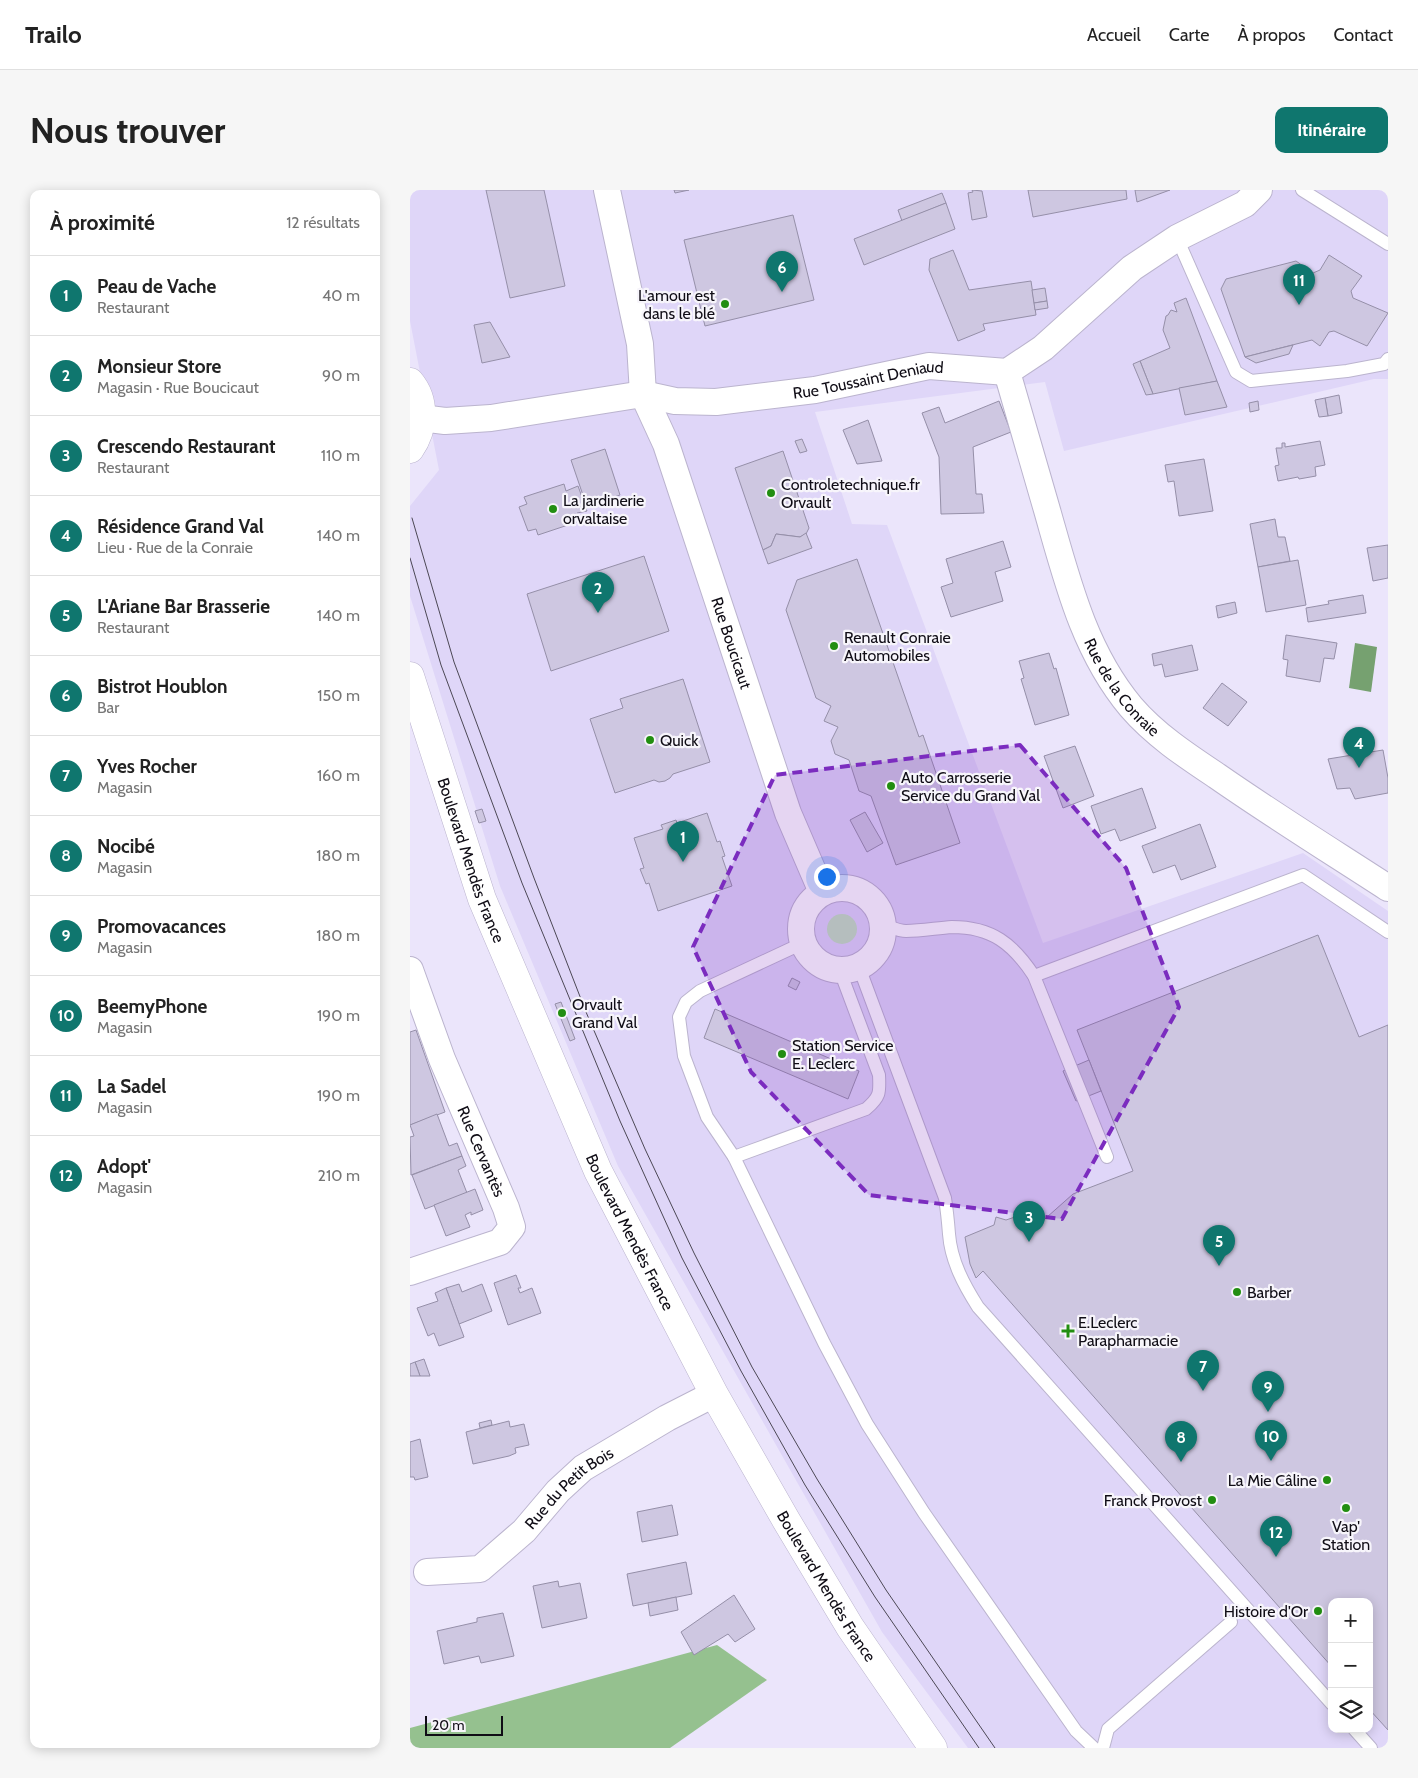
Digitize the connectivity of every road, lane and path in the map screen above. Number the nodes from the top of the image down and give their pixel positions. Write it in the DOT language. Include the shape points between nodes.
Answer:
graph roads {
  1 [pos="607,190"];
  2 [pos="1258,190"];
  3 [pos="1302,190"];
  4 [pos="1176,238"];
  5 [pos="1388,244"];
  6 [pos="1388,359"];
  7 [pos="1007,372"];
  8 [pos="410,382"];
  9 [pos="643,394"];
  10 [pos="421,418"];
  11 [pos="410,448"];
  12 [pos="410,676"];
  13 [pos="1388,888"];
  14 [pos="822,892"];
  15 [pos="883,925"];
  16 [pos="1388,932"];
  17 [pos="802,942"];
  18 [pos="850,969"];
  19 [pos="410,970"];
  20 [pos="1034,976"];
  21 [pos="734,1157"];
  22 [pos="1107,1157"];
  23 [pos="410,1272"];
  24 [pos="714,1394"];
  25 [pos="427,1572"];
  26 [pos="1231,1622"];
  27 [pos="1328,1700"];
  28 [pos="1358,1733"];
  29 [pos="933,1748"];
  30 [pos="1094,1748"];
  31 [pos="1102,1748"];
  32 [pos="1371,1748"];
  1 -- 9 [label="street" via="640,344"];
  2 -- 4 [label="street" via="1245,204"];
  3 -- 5 [label="lane"];
  4 -- 6 [label="lane" via="1236,372 1252,381 1356,369 1384,364"];
  4 -- 7 [label="street" via="1132,268 1043,348"];
  7 -- 9 [label="street, Rue Toussaint Deniaud" via="929,366 815,390 716,402 675,401"];
  7 -- 13 [label="street, Rue de la Conraie" via="1070,590 1099,661 1115,686 1132,709 1175,748"];
  8 -- 10 [label="main road" via="420,400"];
  9 -- 10 [label="street, Rue Toussaint Deniaud" via="491,418 445,421"];
  9 -- 14 [label="street, Rue Boucicaut" via="666,444 788,813"];
  10 -- 11 [label="main road"];
  12 -- 24 [label="main road, Boulevard Mendès France" via="482,899 598,1171"];
  14 -- 15 [label="street" via="849,888 862,892 880,912"];
  14 -- 17 [label="street" via="806,908 800,931"];
  15 -- 18 [label="street" via="878,950 870,960"];
  15 -- 20 [label="lane" via="904,931 981,930 1012,948"];
  16 -- 20 [label="lane" via="1303,875"];
  17 -- 18 [label="street" via="817,962 828,968"];
  17 -- 21 [label="lane" via="700,991 686,1002 680,1017 684,1056 708,1118"];
  18 -- 21 [label="lane" via="880,1075 877,1100 866,1109"];
  18 -- 27 [label="lane" via="945,1198 949,1235 958,1269 978,1307"];
  19 -- 23 [label="street, Rue Cervantès" via="442,1059 512,1226 500,1242"];
  20 -- 22 [label="lane"];
  21 -- 30 [label="lane" via="824,1343 868,1424 924,1513 1076,1731"];
  24 -- 25 [label="street, Rue du Petit Bois" via="583,1468 558,1491 524,1531 480,1569"];
  24 -- 29 [label="main road, Boulevard Mendès France" via="850,1627"];
  26 -- 31 [label="lane" via="1108,1729"];
  28 -- 32 [label="lane"];
}
